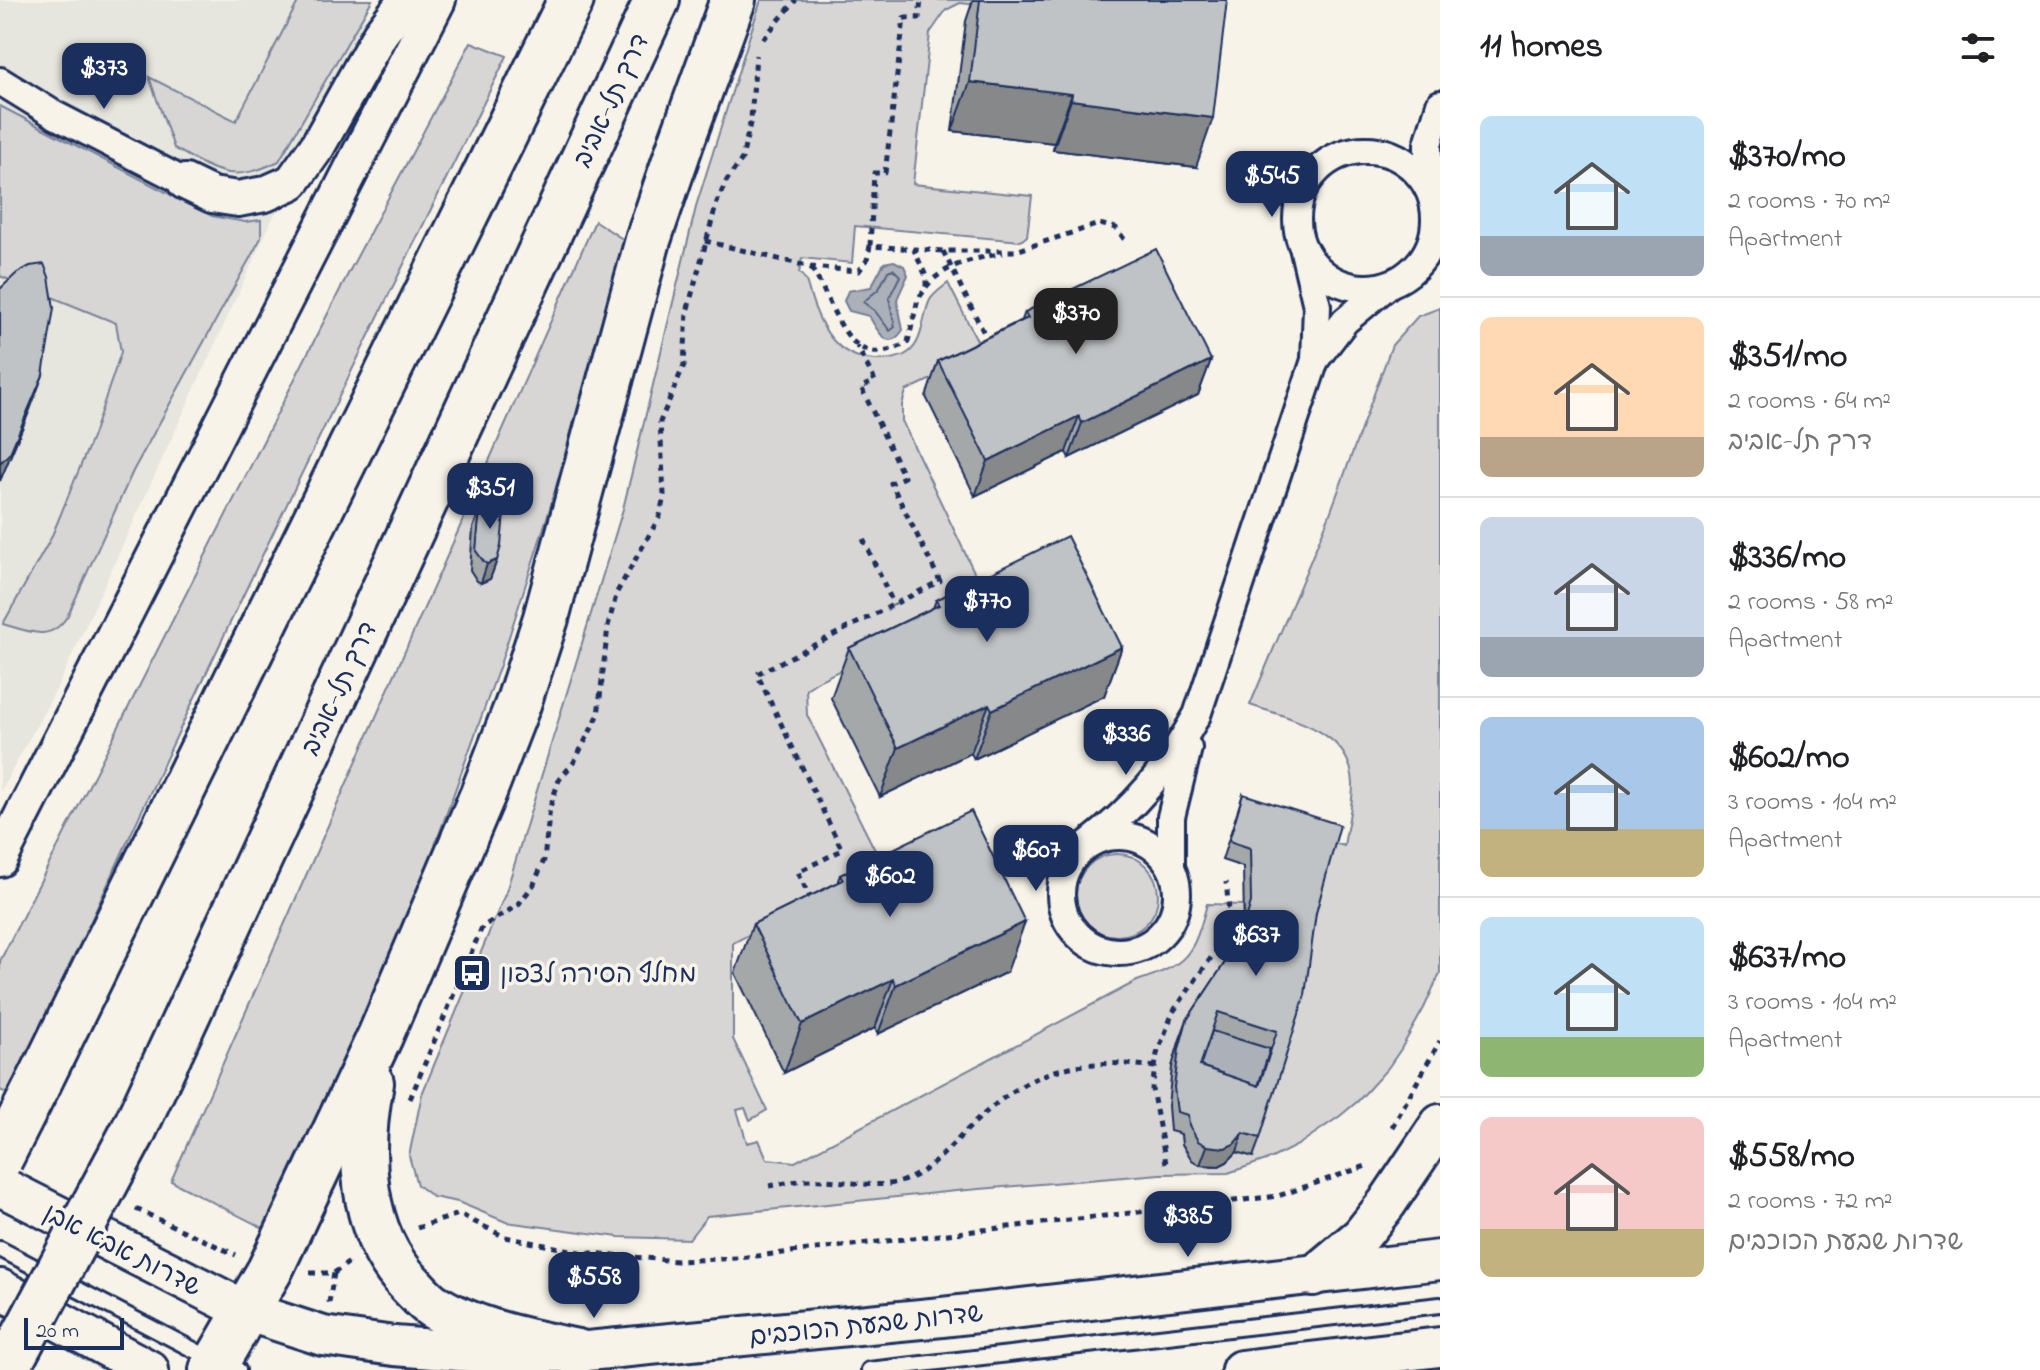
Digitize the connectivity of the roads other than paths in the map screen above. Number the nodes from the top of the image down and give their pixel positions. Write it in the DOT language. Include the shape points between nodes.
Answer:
graph roads {
  1 [pos="406,0"];
  2 [pos="438,0"];
  3 [pos="571,0"];
  4 [pos="657,0"];
  5 [pos="733,0"];
  6 [pos="0,81"];
  7 [pos="1440,104"];
  8 [pos="185,182"];
  9 [pos="1433,196"];
  10 [pos="1304,251"];
  11 [pos="1440,264"];
  12 [pos="1397,280"];
  13 [pos="1315,360"];
  14 [pos="1193,722"];
  15 [pos="1084,847"];
  16 [pos="0,859"];
  17 [pos="1171,867"];
  18 [pos="381,1034"];
  19 [pos="1440,1124"];
  20 [pos="0,1159"];
  21 [pos="0,1186"];
  22 [pos="0,1249"];
  23 [pos="1440,1260"];
  24 [pos="1313,1276"];
  25 [pos="0,1289"];
  26 [pos="1440,1305"];
  27 [pos="246,1311"];
  28 [pos="1440,1347"];
  29 [pos="577,1352"];
  30 [pos="226,1368"];
  31 [pos="6,1370"];
  32 [pos="149,1370"];
  33 [pos="869,1370"];
  34 [pos="1241,1370"];
  1 -- 8 [label="street" via="292,182 238,199 212,195"];
  2 -- 16 [label="street"];
  3 -- 20 [label="highway, bridge"];
  4 -- 31 [label="highway, דרך תל-אביב, bridge" via="133,1132"];
  5 -- 18 [label="highway" via="648,240 518,704"];
  6 -- 8 [label="street"];
  7 -- 9 [label="street" via="1428,144"];
  9 -- 10 [label="street" via="1415,171 1388,154 1355,151 1334,158 1317,171 1300,198 1297,220"];
  9 -- 12 [label="street" via="1432,241 1422,260"];
  10 -- 12 [label="street" via="1317,268 1344,285 1366,288"];
  10 -- 13 [label="street" via="1317,306"];
  11 -- 12 [label="street"];
  12 -- 13 [label="street" via="1352,314"];
  13 -- 14 [label="street"];
  14 -- 15 [label="street" via="1139,800"];
  14 -- 17 [label="street" via="1173,803"];
  15 -- 17 [label="street" via="1109,836 1128,836 1153,847"];
  15 -- 17 [label="street" via="1067,867 1061,903 1078,935 1109,951 1146,946 1166,928 1178,894"];
  18 -- 27 [label="highway"];
  18 -- 29 [label="highway" via="364,1120 363,1157 380,1240 403,1276 430,1304 470,1325"];
  19 -- 24 [label="main road" via="1361,1236"];
  21 -- 27 [label="main road, שדרות אבא אבן"];
  22 -- 30 [label="lane"];
  23 -- 24 [label="main road, שדרות שבעת הכוכבים"];
  24 -- 29 [label="main road, שדרות שבעת הכוכבים"];
  25 -- 32 [label="main road"];
  26 -- 33 [label="lane, שדרות שבעת הכוכבים"];
  27 -- 29 [label="main road, שדרות שבעת הכוכבים" via="323,1336 394,1346"];
  27 -- 30 [label="highway"];
  28 -- 34 [label="main road"];
}
